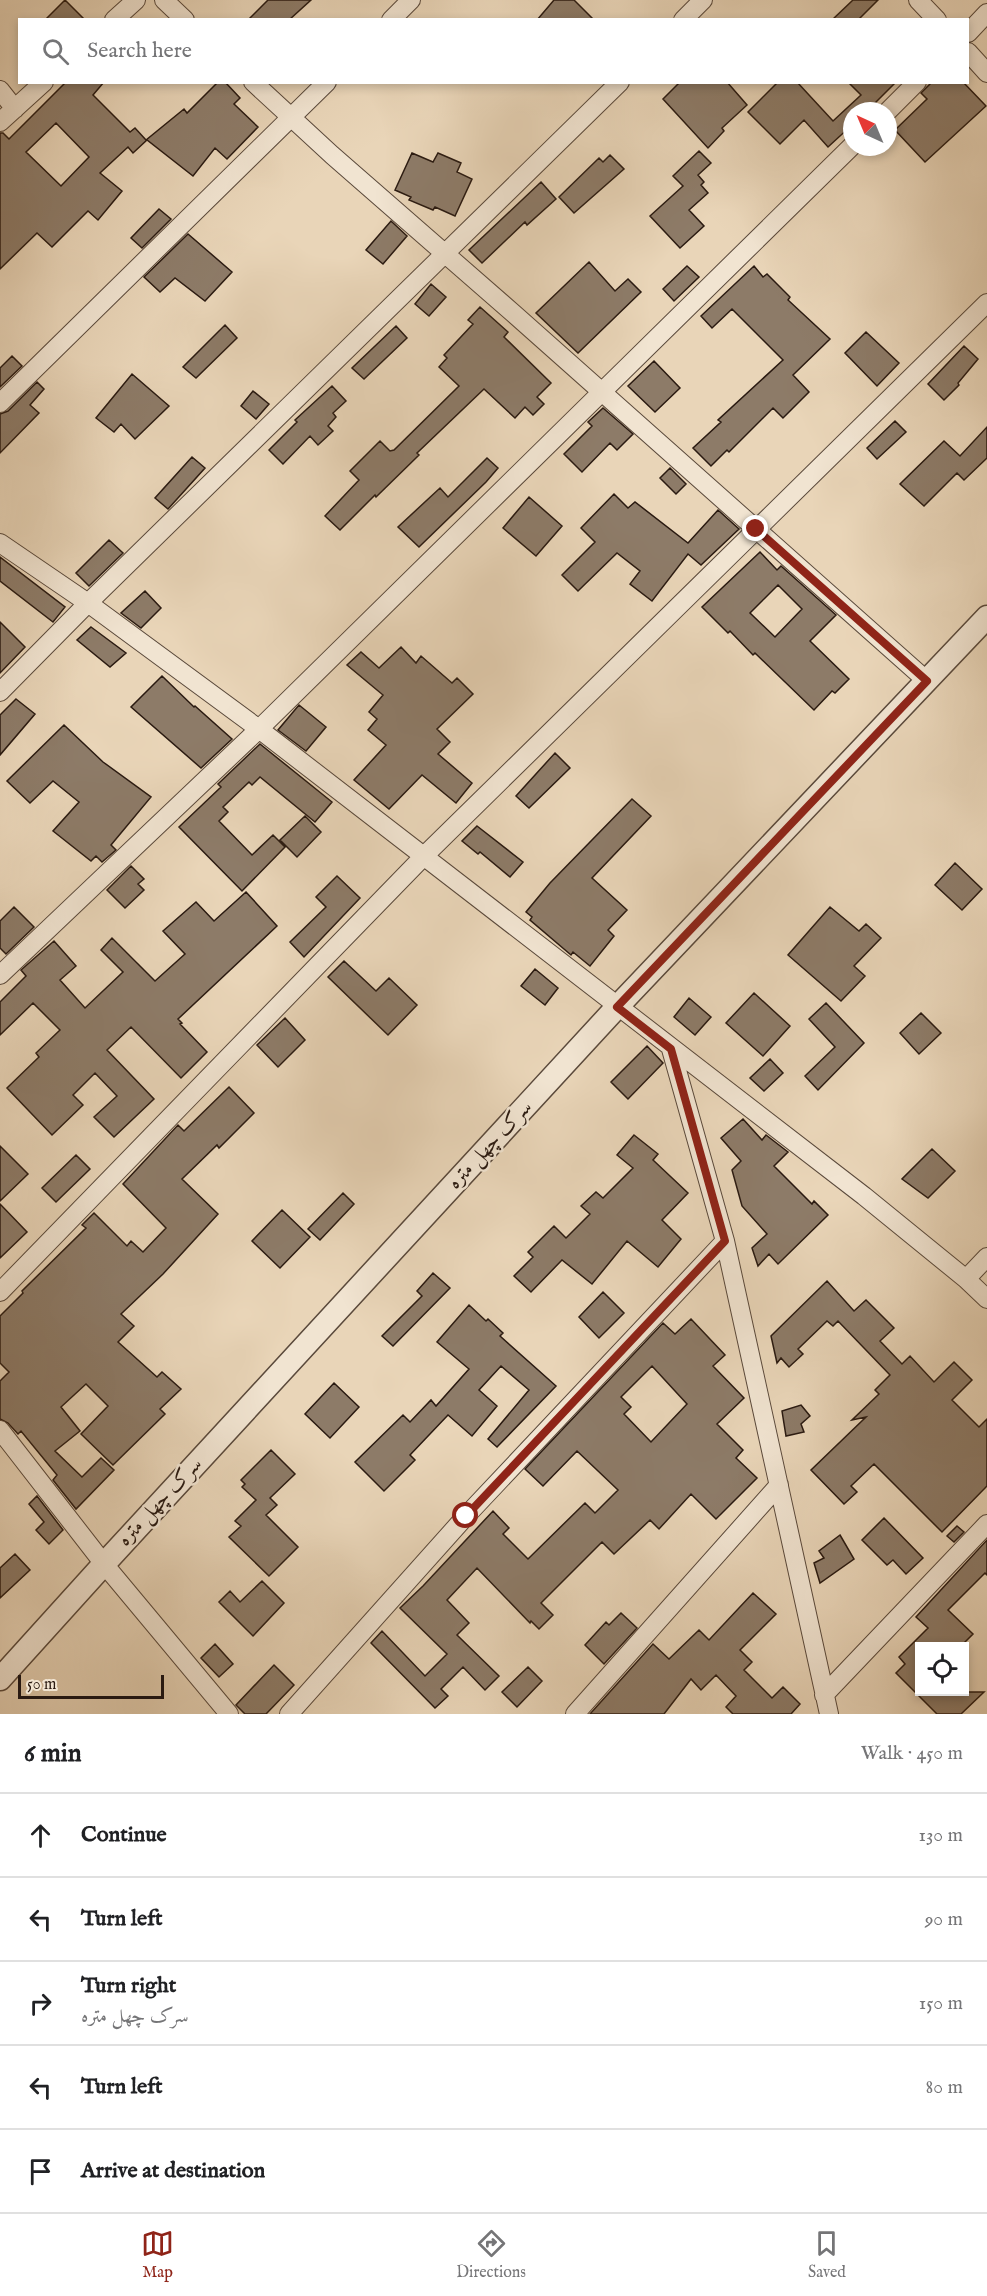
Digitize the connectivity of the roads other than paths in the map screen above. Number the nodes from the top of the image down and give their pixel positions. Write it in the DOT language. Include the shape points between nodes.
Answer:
graph roads {
  1 [pos="136,0"];
  2 [pos="164,0"];
  3 [pos="411,0"];
  4 [pos="703,0"];
  5 [pos="918,0"];
  6 [pos="987,13"];
  7 [pos="116,18"];
  8 [pos="183,18"];
  9 [pos="393,18"];
  10 [pos="685,18"];
  11 [pos="935,18"];
  12 [pos="969,32"];
  13 [pos="969,53"];
  14 [pos="987,73"];
  15 [pos="42,84"];
  16 [pos="256,84"];
  17 [pos="325,84"];
  18 [pos="618,84"];
  19 [pos="915,84"];
  20 [pos="0,90"];
  21 [pos="897,102"];
  22 [pos="15,109"];
  23 [pos="291,118"];
  24 [pos="0,122"];
  25 [pos="843,155"];
  26 [pos="446,254"];
  27 [pos="987,303"];
  28 [pos="601,392"];
  29 [pos="0,403"];
  30 [pos="756,529"];
  31 [pos="0,543"];
  32 [pos="88,603"];
  33 [pos="987,617"];
  34 [pos="927,681"];
  35 [pos="0,692"];
  36 [pos="259,729"];
  37 [pos="423,857"];
  38 [pos="0,975"];
  39 [pos="617,1007"];
  40 [pos="671,1049"];
  41 [pos="725,1241"];
  42 [pos="987,1257"];
  43 [pos="966,1279"];
  44 [pos="0,1292"];
  45 [pos="987,1299"];
  46 [pos="0,1430"];
  47 [pos="779,1485"];
  48 [pos="987,1524"];
  49 [pos="104,1563"];
  50 [pos="0,1679"];
  51 [pos="824,1695"];
  52 [pos="229,1714"];
  53 [pos="289,1714"];
  54 [pos="575,1714"];
  55 [pos="829,1714"];
  1 -- 7 [label="street"];
  2 -- 8 [label="street"];
  3 -- 9 [label="street"];
  4 -- 10 [label="street"];
  5 -- 11 [label="street"];
  6 -- 12 [label="street"];
  13 -- 14 [label="street"];
  15 -- 22 [label="street"];
  16 -- 23 [label="street"];
  17 -- 23 [label="street"];
  18 -- 26 [label="street"];
  19 -- 21 [label="street"];
  20 -- 22 [label="street"];
  22 -- 24 [label="street"];
  23 -- 26 [label="street"];
  23 -- 29 [label="street"];
  25 -- 28 [label="street"];
  26 -- 28 [label="street"];
  26 -- 32 [label="street"];
  27 -- 30 [label="street"];
  28 -- 30 [label="street"];
  28 -- 36 [label="street"];
  30 -- 34 [label="street"];
  30 -- 37 [label="street"];
  31 -- 32 [label="street"];
  32 -- 35 [label="street"];
  32 -- 36 [label="street"];
  33 -- 34 [label="street, سرک چهل متره"];
  34 -- 39 [label="street, سرک چهل متره"];
  36 -- 37 [label="street"];
  36 -- 38 [label="street"];
  37 -- 39 [label="street"];
  37 -- 44 [label="street"];
  39 -- 40 [label="street"];
  39 -- 49 [label="street, سرک چهل متره"];
  40 -- 41 [label="street"];
  40 -- 43 [label="street"];
  41 -- 47 [label="street"];
  41 -- 53 [label="street" via="466,1516"];
  42 -- 43 [label="street"];
  43 -- 45 [label="street"];
  46 -- 49 [label="street"];
  47 -- 51 [label="street"];
  47 -- 54 [label="street"];
  48 -- 51 [label="street"];
  49 -- 50 [label="street, سرک چهل متره"];
  49 -- 52 [label="street"];
  51 -- 55 [label="street"];
}
